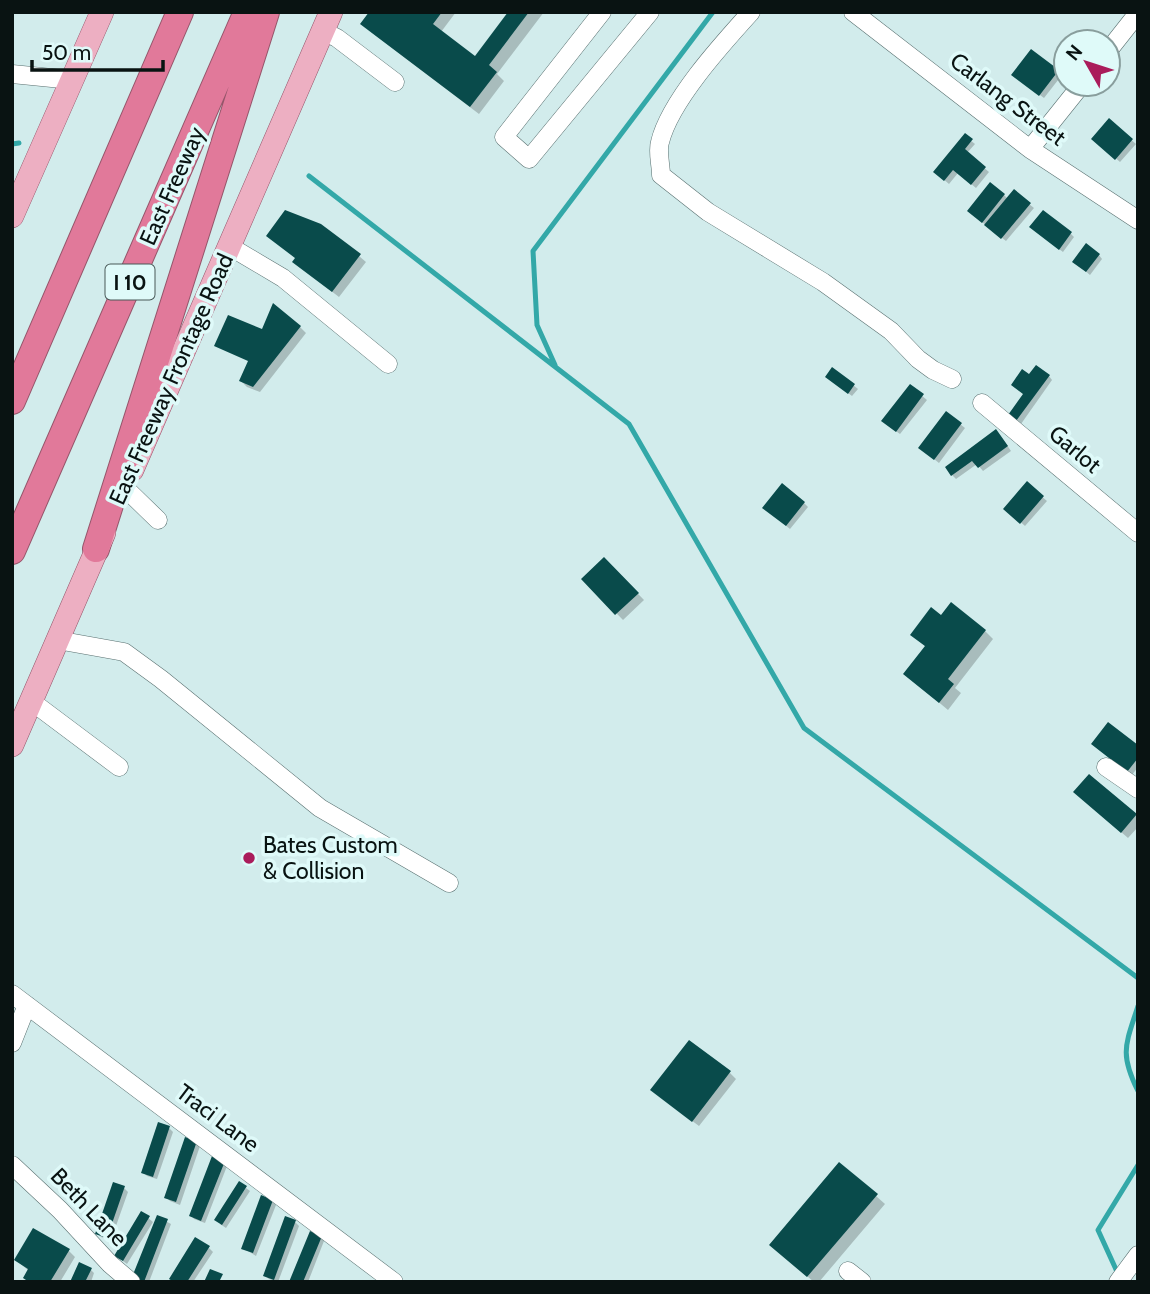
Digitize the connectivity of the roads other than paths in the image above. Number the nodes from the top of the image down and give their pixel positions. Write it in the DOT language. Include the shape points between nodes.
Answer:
graph roads {
  1 [pos="102,12"];
  2 [pos="180,12"];
  3 [pos="247,12"];
  4 [pos="266,12"];
  5 [pos="602,12"];
  6 [pos="650,12"];
  7 [pos="751,12"];
  8 [pos="853,12"];
  9 [pos="1138,13"];
  10 [pos="327,21"];
  11 [pos="1122,33"];
  12 [pos="12,74"];
  13 [pos="72,80"];
  14 [pos="395,82"];
  15 [pos="1071,98"];
  16 [pos="1030,149"];
  17 [pos="12,216"];
  18 [pos="1138,219"];
  19 [pos="229,246"];
  20 [pos="388,364"];
  21 [pos="952,379"];
  22 [pos="12,401"];
  23 [pos="982,403"];
  24 [pos="124,487"];
  25 [pos="158,520"];
  26 [pos="1138,533"];
  27 [pos="96,550"];
  28 [pos="12,551"];
  29 [pos="57,640"];
  30 [pos="31,701"];
  31 [pos="12,746"];
  32 [pos="1106,766"];
  33 [pos="119,767"];
  34 [pos="1138,789"];
  35 [pos="449,883"];
  36 [pos="20,999"];
  37 [pos="12,1043"];
  38 [pos="12,1165"];
  39 [pos="1138,1255"];
  40 [pos="131,1282"];
  41 [pos="394,1282"];
  42 [pos="1118,1282"];
  1 -- 13 [label="main road"];
  2 -- 22 [label="highway, I 10"];
  3 -- 28 [label="highway, East Freeway / I 10"];
  4 -- 27 [label="highway"];
  5 -- 6 [label="street" via="504,137 529,159"];
  7 -- 21 [label="street" via="678,101 659,143 661,175 708,212 823,282 891,331 918,359"];
  8 -- 16 [label="street, Carlang Street"];
  9 -- 11 [label="street"];
  10 -- 14 [label="street" via="337,38"];
  10 -- 19 [label="main road, East Freeway Frontage Road"];
  12 -- 13 [label="street"];
  13 -- 17 [label="main road"];
  15 -- 16 [label="street"];
  16 -- 18 [label="street, Carlang Street"];
  19 -- 20 [label="street" via="284,278"];
  19 -- 24 [label="main road, East Freeway Frontage Road"];
  23 -- 26 [label="street, Garlot"];
  24 -- 25 [label="street"];
  24 -- 27 [label="main road, East Freeway Frontage Road"];
  27 -- 29 [label="main road, East Freeway Frontage Road"];
  29 -- 30 [label="main road, East Freeway Frontage Road"];
  29 -- 35 [label="street" via="124,652 320,808"];
  30 -- 31 [label="main road, East Freeway Frontage Road"];
  30 -- 33 [label="street"];
  32 -- 34 [label="street"];
  36 -- 37 [label="street"];
  36 -- 41 [label="street, Traci Lane"];
  38 -- 40 [label="street, Beth Lane"];
  39 -- 42 [label="street"];
}
